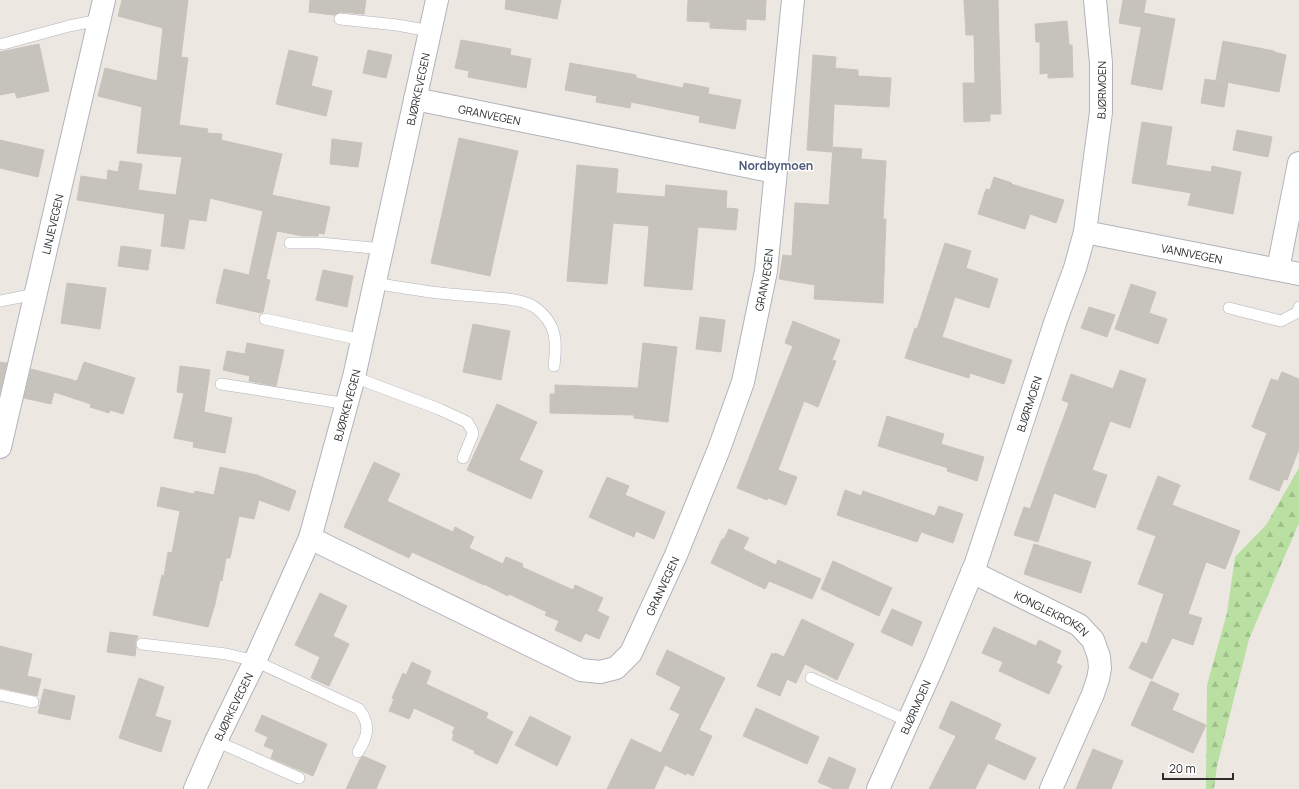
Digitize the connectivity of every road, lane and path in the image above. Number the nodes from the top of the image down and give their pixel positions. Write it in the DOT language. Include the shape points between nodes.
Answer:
graph roads {
  1 [pos="437,0"];
  2 [pos="793,0"];
  3 [pos="1095,0"];
  4 [pos="102,10"];
  5 [pos="340,20"];
  6 [pos="430,31"];
  7 [pos="3,44"];
  8 [pos="415,99"];
  9 [pos="1299,163"];
  10 [pos="775,172"];
  11 [pos="1085,232"];
  12 [pos="290,243"];
  13 [pos="383,249"];
  14 [pos="1278,269"];
  15 [pos="1299,274"];
  16 [pos="376,283"];
  17 [pos="35,294"];
  18 [pos="0,301"];
  19 [pos="1299,306"];
  20 [pos="1229,308"];
  21 [pos="265,319"];
  22 [pos="362,340"];
  23 [pos="554,366"];
  24 [pos="354,377"];
  25 [pos="221,384"];
  26 [pos="348,404"];
  27 [pos="0,447"];
  28 [pos="463,458"];
  29 [pos="310,538"];
  30 [pos="972,572"];
  31 [pos="142,644"];
  32 [pos="255,661"];
  33 [pos="811,678"];
  34 [pos="0,695"];
  35 [pos="33,702"];
  36 [pos="908,721"];
  37 [pos="216,741"];
  38 [pos="358,752"];
  39 [pos="299,778"];
  40 [pos="195,789"];
  41 [pos="878,789"];
  42 [pos="1051,789"];
  1 -- 6 [label="street, BJØRKEVEGEN"];
  2 -- 10 [label="street, GRANVEGEN"];
  3 -- 11 [label="street, BJØRMOEN" via="1101,63 1101,112"];
  4 -- 7 [label="lane" via="69,26"];
  4 -- 17 [label="street, LINJEVEGEN"];
  5 -- 6 [label="lane"];
  6 -- 8 [label="street, BJØRKEVEGEN"];
  8 -- 10 [label="street, GRANVEGEN"];
  8 -- 13 [label="street, BJØRKEVEGEN"];
  9 -- 14 [label="street"];
  10 -- 29 [label="street, GRANVEGEN" via="766,271 743,382 676,555 631,653 616,668 600,672 581,670"];
  11 -- 14 [label="street, VANNVEGEN"];
  11 -- 30 [label="street, BJØRMOEN"];
  12 -- 13 [label="lane"];
  13 -- 16 [label="street, BJØRKEVEGEN"];
  14 -- 15 [label="street, VANNVEGEN"];
  16 -- 22 [label="street, BJØRKEVEGEN"];
  16 -- 23 [label="lane" via="509,300 535,307 548,319 553,328 556,348"];
  17 -- 18 [label="lane"];
  17 -- 27 [label="street, LINJEVEGEN"];
  19 -- 20 [label="lane" via="1298,312 1282,321"];
  21 -- 22 [label="lane"];
  22 -- 24 [label="street, BJØRKEVEGEN"];
  24 -- 26 [label="street, BJØRKEVEGEN"];
  24 -- 28 [label="lane" via="467,422 473,434"];
  25 -- 26 [label="lane"];
  26 -- 29 [label="street, BJØRKEVEGEN"];
  29 -- 32 [label="street, BJØRKEVEGEN"];
  30 -- 36 [label="street, BJØRMOEN"];
  30 -- 42 [label="street, KONGLEKROKEN" via="1079,626 1093,640 1099,657 1098,679"];
  31 -- 32 [label="lane" via="226,654"];
  32 -- 37 [label="street, BJØRKEVEGEN"];
  32 -- 38 [label="lane" via="359,709 364,716 368,732"];
  33 -- 36 [label="lane"];
  34 -- 35 [label="lane"];
  36 -- 41 [label="street, BJØRMOEN"];
  37 -- 39 [label="lane"];
  37 -- 40 [label="street, BJØRKEVEGEN"];
}
